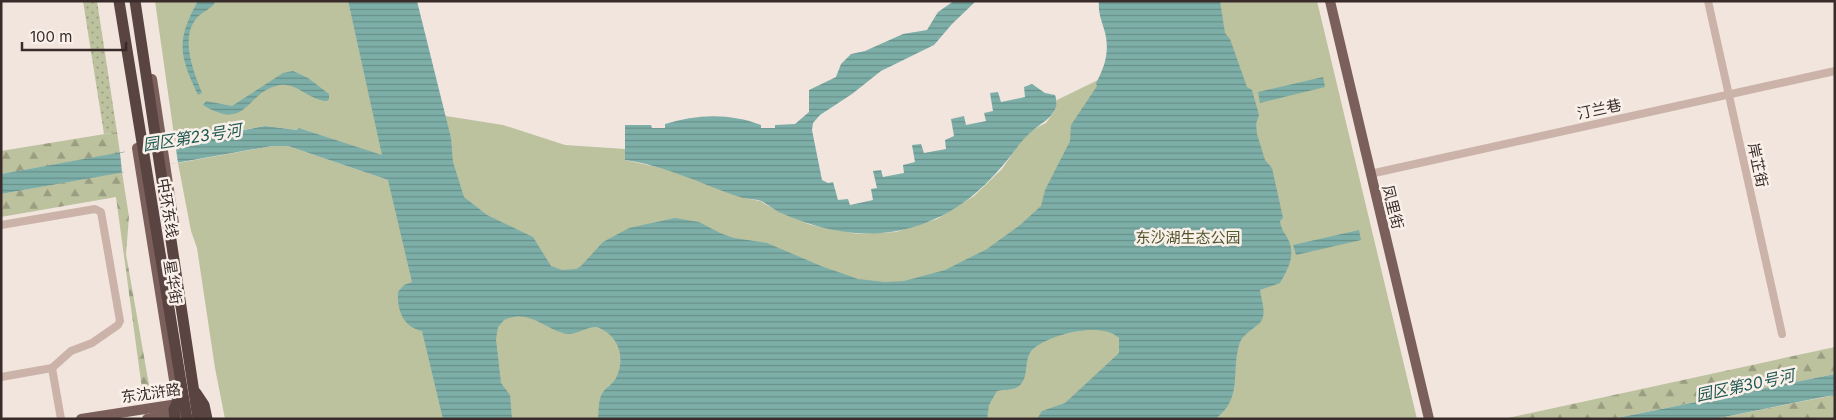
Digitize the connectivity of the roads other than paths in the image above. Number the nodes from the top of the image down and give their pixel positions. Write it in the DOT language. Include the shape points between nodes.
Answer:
graph roads {
  1 [pos="114,1"];
  2 [pos="119,1"];
  3 [pos="135,1"];
  4 [pos="140,1"];
  5 [pos="1330,1"];
  6 [pos="1708,1"];
  7 [pos="1835,71"];
  8 [pos="1729,95"];
  9 [pos="1370,174"];
  10 [pos="1,226"];
  11 [pos="1782,334"];
  12 [pos="52,368"];
  13 [pos="1,377"];
  14 [pos="188,390"];
  15 [pos="200,403"];
  16 [pos="179,414"];
  17 [pos="61,419"];
  18 [pos="81,419"];
  19 [pos="147,419"];
  20 [pos="198,419"];
  21 [pos="203,419"];
  22 [pos="207,419"];
  23 [pos="1429,419"];
  1 -- 16 [label="main road, 星华街"];
  2 -- 14 [label="highway, 中环东线"];
  3 -- 14 [label="highway, 中环东线"];
  4 -- 15 [label="main road, 星华街"];
  5 -- 9 [label="main road, 凤里街"];
  6 -- 8 [label="street, 岸芷街"];
  7 -- 8 [label="street, 汀兰巷"];
  8 -- 9 [label="street, 汀兰巷"];
  8 -- 11 [label="street, 岸芷街"];
  9 -- 23 [label="main road, 凤里街"];
  10 -- 12 [label="street" via="95,209 101,212 120,321 92,343 71,351"];
  12 -- 13 [label="street"];
  12 -- 17 [label="street"];
  14 -- 16 [label="highway" via="174,409"];
  14 -- 20 [label="highway, 中环东线"];
  14 -- 22 [label="highway" via="204,405"];
  15 -- 16 [label="main road, 东沈浒路"];
  15 -- 21 [label="main road, 星华街"];
  16 -- 18 [label="main road, 东沈浒路"];
  16 -- 19 [label="main road, 东沈浒路"];
}
